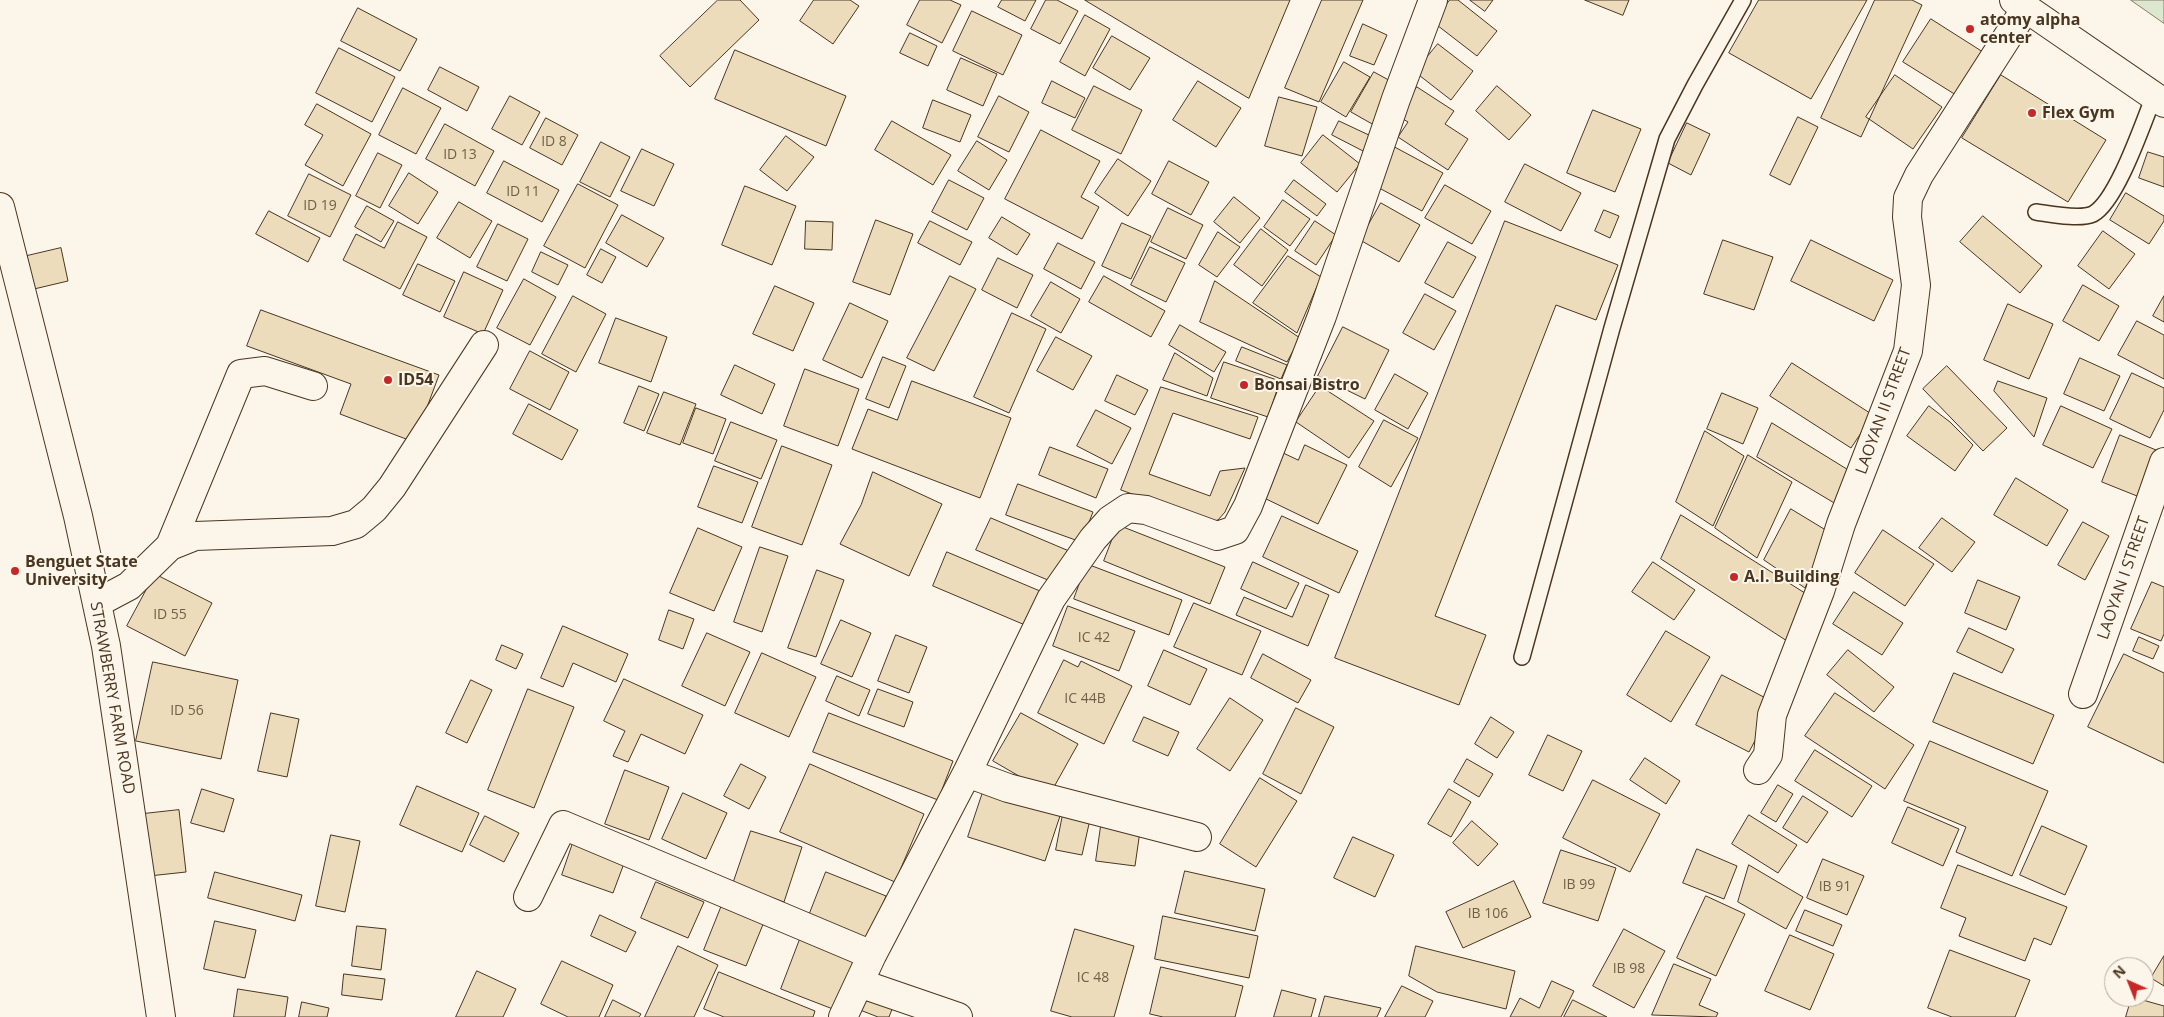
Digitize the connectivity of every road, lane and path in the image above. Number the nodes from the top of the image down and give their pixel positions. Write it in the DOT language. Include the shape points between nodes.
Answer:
graph roads {
  1 [pos="1433,0"];
  2 [pos="1743,0"];
  3 [pos="2020,4"];
  4 [pos="2159,100"];
  5 [pos="0,207"];
  6 [pos="2036,212"];
  7 [pos="484,345"];
  8 [pos="313,386"];
  9 [pos="2164,462"];
  10 [pos="170,546"];
  11 [pos="97,603"];
  12 [pos="1522,657"];
  13 [pos="2083,694"];
  14 [pos="1758,770"];
  15 [pos="966,773"];
  16 [pos="1198,837"];
  17 [pos="528,897"];
  18 [pos="872,955"];
  19 [pos="859,983"];
  20 [pos="161,1017"];
  21 [pos="844,1017"];
  22 [pos="958,1017"];
  1 -- 15 [label="main road" via="1322,316 1248,506 1235,530 1217,536 1146,510 1128,508 1110,520 1052,599"];
  2 -- 12 [label="lane" via="1667,139"];
  3 -- 4 [label="main road"];
  3 -- 14 [label="main road, LAOYAN II STREET" via="1908,198 1907,217 1916,285 1908,351 1772,715 1768,755"];
  4 -- 6 [label="lane" via="2109,200 2092,214 2071,216"];
  5 -- 11 [label="main road, STRAWBERRY FARM ROAD"];
  7 -- 10 [label="main road" via="392,487 356,524 332,531 194,536"];
  8 -- 10 [label="main road" via="265,371 241,374"];
  9 -- 13 [label="main road, LAOYAN I STREET"];
  10 -- 11 [label="main road" via="129,586"];
  11 -- 20 [label="main road, STRAWBERRY FARM ROAD"];
  15 -- 16 [label="main road" via="1008,788"];
  15 -- 18 [label="main road"];
  17 -- 18 [label="main road" via="563,825"];
  18 -- 19 [label="main road"];
  19 -- 21 [label="main road"];
  19 -- 22 [label="main road"];
}
